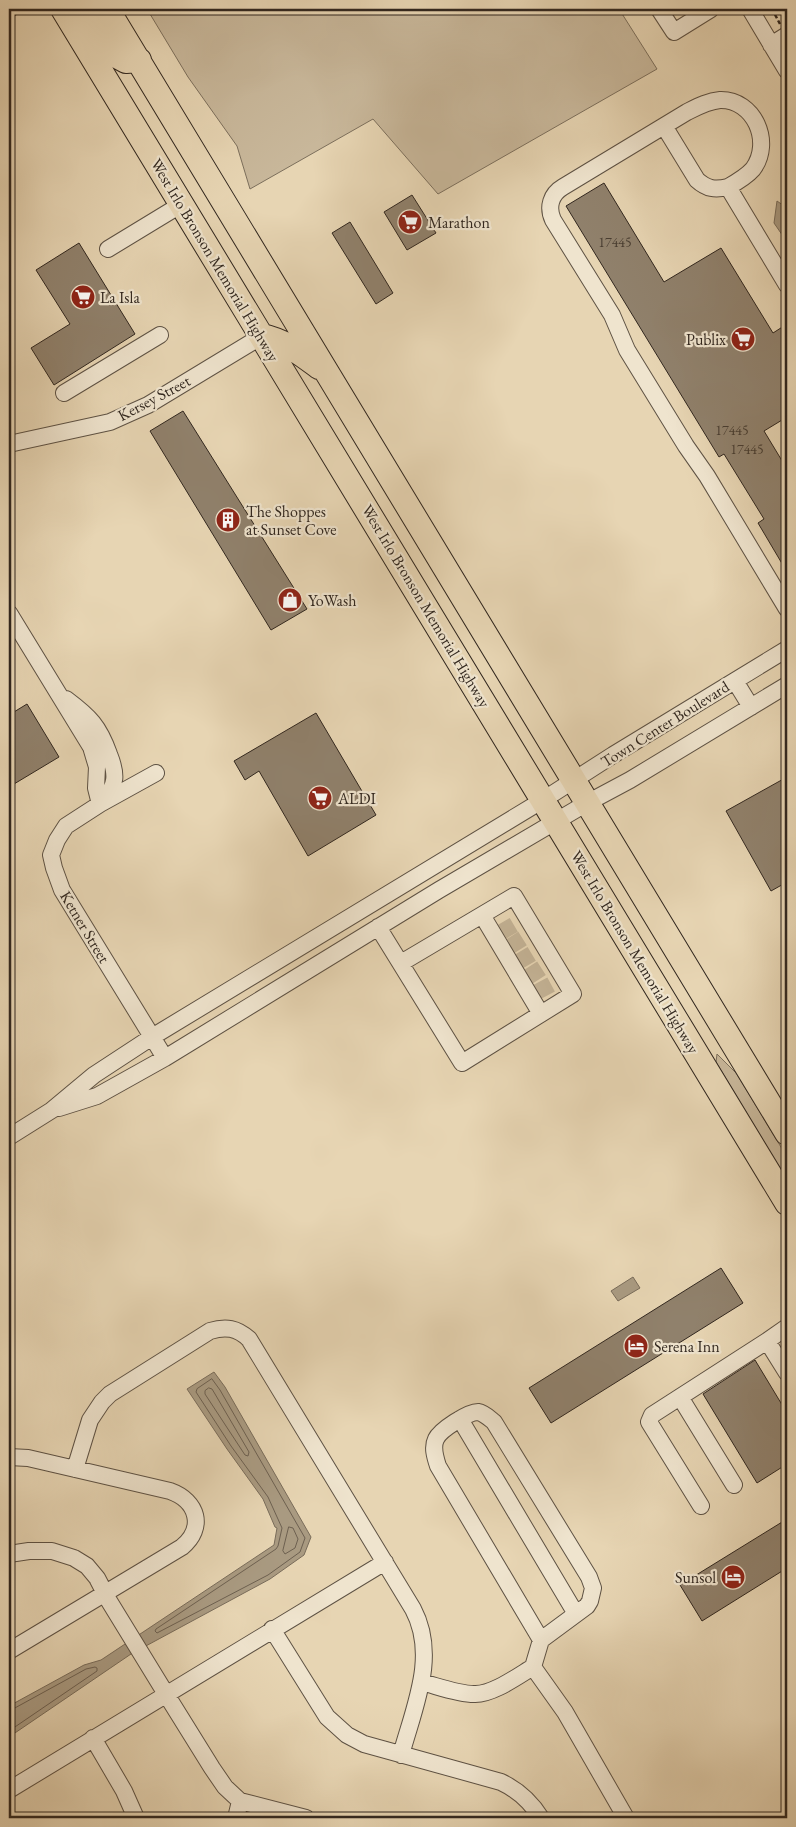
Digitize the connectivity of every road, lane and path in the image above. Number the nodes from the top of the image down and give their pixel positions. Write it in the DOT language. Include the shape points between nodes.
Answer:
graph roads {
  1 [pos="63,9"];
  2 [pos="82,9"];
  3 [pos="108,9"];
  4 [pos="659,9"];
  5 [pos="711,9"];
  6 [pos="750,9"];
  7 [pos="787,35"];
  8 [pos="771,45"];
  9 [pos="139,60"];
  10 [pos="787,71"];
  11 [pos="664,126"];
  12 [pos="728,187"];
  13 [pos="182,204"];
  14 [pos="108,249"];
  15 [pos="787,284"];
  16 [pos="160,335"];
  17 [pos="262,336"];
  18 [pos="328,375"];
  19 [pos="64,393"];
  20 [pos="9,444"];
  21 [pos="787,609"];
  22 [pos="9,613"];
  23 [pos="787,649"];
  24 [pos="735,681"];
  25 [pos="787,684"];
  26 [pos="751,707"];
  27 [pos="156,773"];
  28 [pos="574,781"];
  29 [pos="543,800"];
  30 [pos="587,803"];
  31 [pos="100,804"];
  32 [pos="556,821"];
  33 [pos="428,870"];
  34 [pos="439,890"];
  35 [pos="482,915"];
  36 [pos="378,927"];
  37 [pos="319,936"];
  38 [pos="331,956"];
  39 [pos="401,963"];
  40 [pos="541,1014"];
  41 [pos="152,1037"];
  42 [pos="165,1058"];
  43 [pos="52,1110"];
  44 [pos="787,1133"];
  45 [pos="9,1137"];
  46 [pos="787,1203"];
  47 [pos="787,1327"];
  48 [pos="767,1341"];
  49 [pos="787,1373"];
  50 [pos="680,1397"];
  51 [pos="460,1419"];
  52 [pos="9,1458"];
  53 [pos="75,1469"];
  54 [pos="734,1485"];
  55 [pos="701,1506"];
  56 [pos="9,1554"];
  57 [pos="385,1562"];
  58 [pos="105,1593"];
  59 [pos="576,1614"];
  60 [pos="272,1629"];
  61 [pos="540,1640"];
  62 [pos="9,1651"];
  63 [pos="533,1667"];
  64 [pos="421,1682"];
  65 [pos="166,1694"];
  66 [pos="93,1738"];
  67 [pos="401,1755"];
  68 [pos="9,1790"];
  69 [pos="240,1801"];
  70 [pos="136,1818"];
  71 [pos="236,1818"];
  72 [pos="306,1818"];
  73 [pos="541,1818"];
  74 [pos="626,1818"];
  1 -- 13 [label="highway, West Irlo Bronson Memorial Highway"];
  2 -- 9 [label="highway" via="113,54 126,61"];
  3 -- 9 [label="highway"];
  4 -- 5 [label="street" via="674,32"];
  6 -- 8 [label="street"];
  7 -- 8 [label="street"];
  8 -- 10 [label="street"];
  9 -- 18 [label="highway"];
  11 -- 12 [label="street" via="702,185 710,189"];
  11 -- 12 [label="street" via="709,102 729,101 745,108 758,126 761,154 746,176"];
  11 -- 21 [label="street" via="557,190 551,202 551,215 612,315 637,366"];
  12 -- 15 [label="street"];
  13 -- 14 [label="street"];
  13 -- 17 [label="highway, West Irlo Bronson Memorial Highway"];
  16 -- 19 [label="street"];
  17 -- 18 [label="highway" via="278,339"];
  17 -- 20 [label="street, Kersey Street" via="148,405 110,422"];
  17 -- 29 [label="highway, West Irlo Bronson Memorial Highway"];
  18 -- 28 [label="highway"];
  22 -- 31 [label="street" via="91,747"];
  23 -- 24 [label="street, Town Center Boulevard"];
  24 -- 26 [label="street"];
  24 -- 28 [label="street, Town Center Boulevard"];
  25 -- 26 [label="street, Town Center Boulevard"];
  26 -- 30 [label="street, Town Center Boulevard"];
  27 -- 31 [label="street, Ketner Street"];
  28 -- 29 [label="street, Town Center Boulevard"];
  28 -- 30 [label="highway"];
  29 -- 32 [label="highway, West Irlo Bronson Memorial Highway"];
  29 -- 33 [label="street, Town Center Boulevard"];
  30 -- 32 [label="street, Town Center Boulevard"];
  30 -- 44 [label="highway"];
  31 -- 41 [label="street, Ketner Street" via="66,826 51,854 54,868 62,890"];
  32 -- 34 [label="street, Town Center Boulevard"];
  32 -- 46 [label="highway, West Irlo Bronson Memorial Highway"];
  33 -- 34 [label="street"];
  33 -- 37 [label="street, Town Center Boulevard"];
  34 -- 36 [label="street, Town Center Boulevard"];
  35 -- 39 [label="street"];
  35 -- 40 [label="street" via="534,994"];
  35 -- 40 [label="street" via="514,896 521,920 557,980 573,994"];
  36 -- 38 [label="street, Town Center Boulevard"];
  36 -- 39 [label="street"];
  37 -- 38 [label="street"];
  37 -- 41 [label="street, Town Center Boulevard"];
  38 -- 42 [label="street, Town Center Boulevard"];
  39 -- 40 [label="street" via="462,1063"];
  41 -- 42 [label="street, Ketner Street"];
  41 -- 43 [label="street, Town Center Boulevard" via="94,1074"];
  42 -- 43 [label="street, Town Center Boulevard" via="98,1096"];
  43 -- 45 [label="street"];
  47 -- 48 [label="street"];
  48 -- 49 [label="street"];
  48 -- 50 [label="street"];
  50 -- 54 [label="street"];
  50 -- 55 [label="street" via="652,1415 649,1422"];
  51 -- 59 [label="street"];
  51 -- 59 [label="street" via="476,1412 494,1422 589,1577 593,1595"];
  51 -- 61 [label="street" via="439,1434 436,1440 438,1466"];
  52 -- 53 [label="street" via="28,1458"];
  53 -- 57 [label="street" via="90,1420 110,1394 202,1335 219,1328 235,1329 255,1347"];
  53 -- 58 [label="street" via="176,1494 192,1506 194,1532 187,1543"];
  56 -- 58 [label="street" via="52,1551 74,1558 87,1566"];
  57 -- 60 [label="street"];
  57 -- 64 [label="street" via="422,1628 425,1653"];
  58 -- 62 [label="street"];
  58 -- 65 [label="street"];
  59 -- 61 [label="street"];
  60 -- 65 [label="street"];
  60 -- 67 [label="street" via="333,1724 355,1740"];
  61 -- 63 [label="street"];
  63 -- 64 [label="street" via="487,1692 475,1695"];
  63 -- 74 [label="street" via="564,1712"];
  64 -- 67 [label="street"];
  65 -- 66 [label="street"];
  65 -- 69 [label="street" via="218,1778"];
  66 -- 68 [label="street"];
  66 -- 70 [label="street"];
  67 -- 73 [label="street" via="501,1782 525,1798"];
  69 -- 71 [label="street"];
  69 -- 72 [label="street"];
}
